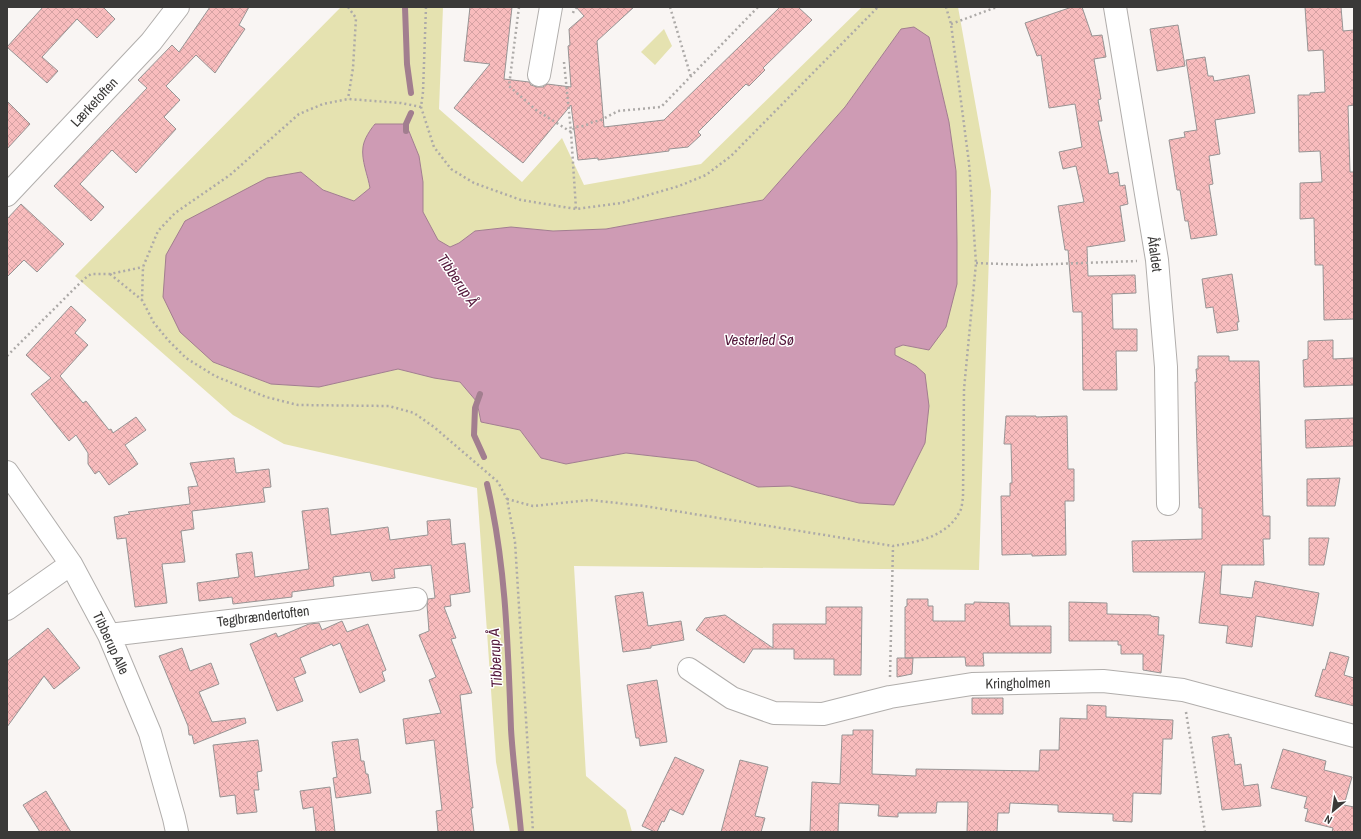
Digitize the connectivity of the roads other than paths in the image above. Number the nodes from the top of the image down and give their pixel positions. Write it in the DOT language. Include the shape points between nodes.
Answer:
graph roads {
  1 [pos="178,7"];
  2 [pos="551,7"];
  3 [pos="1115,7"];
  4 [pos="539,75"];
  5 [pos="7,195"];
  6 [pos="7,472"];
  7 [pos="1168,504"];
  8 [pos="70,564"];
  9 [pos="416,599"];
  10 [pos="7,609"];
  11 [pos="109,634"];
  12 [pos="689,669"];
  13 [pos="1354,736"];
  14 [pos="177,832"];
  1 -- 5 [label="street, Lærketoften" via="151,42"];
  2 -- 4 [label="street"];
  3 -- 7 [label="street, Åfaldet" via="1157,260 1166,367"];
  6 -- 8 [label="street, Tibberup Alle"];
  8 -- 10 [label="street"];
  8 -- 11 [label="street, Tibberup Alle"];
  9 -- 11 [label="street, Teglbrændertoften"];
  11 -- 14 [label="street, Tibberup Alle" via="150,733"];
  12 -- 13 [label="street, Kringholmen" via="732,698 774,713 823,714 890,697 972,684 1104,681 1183,690"];
}
